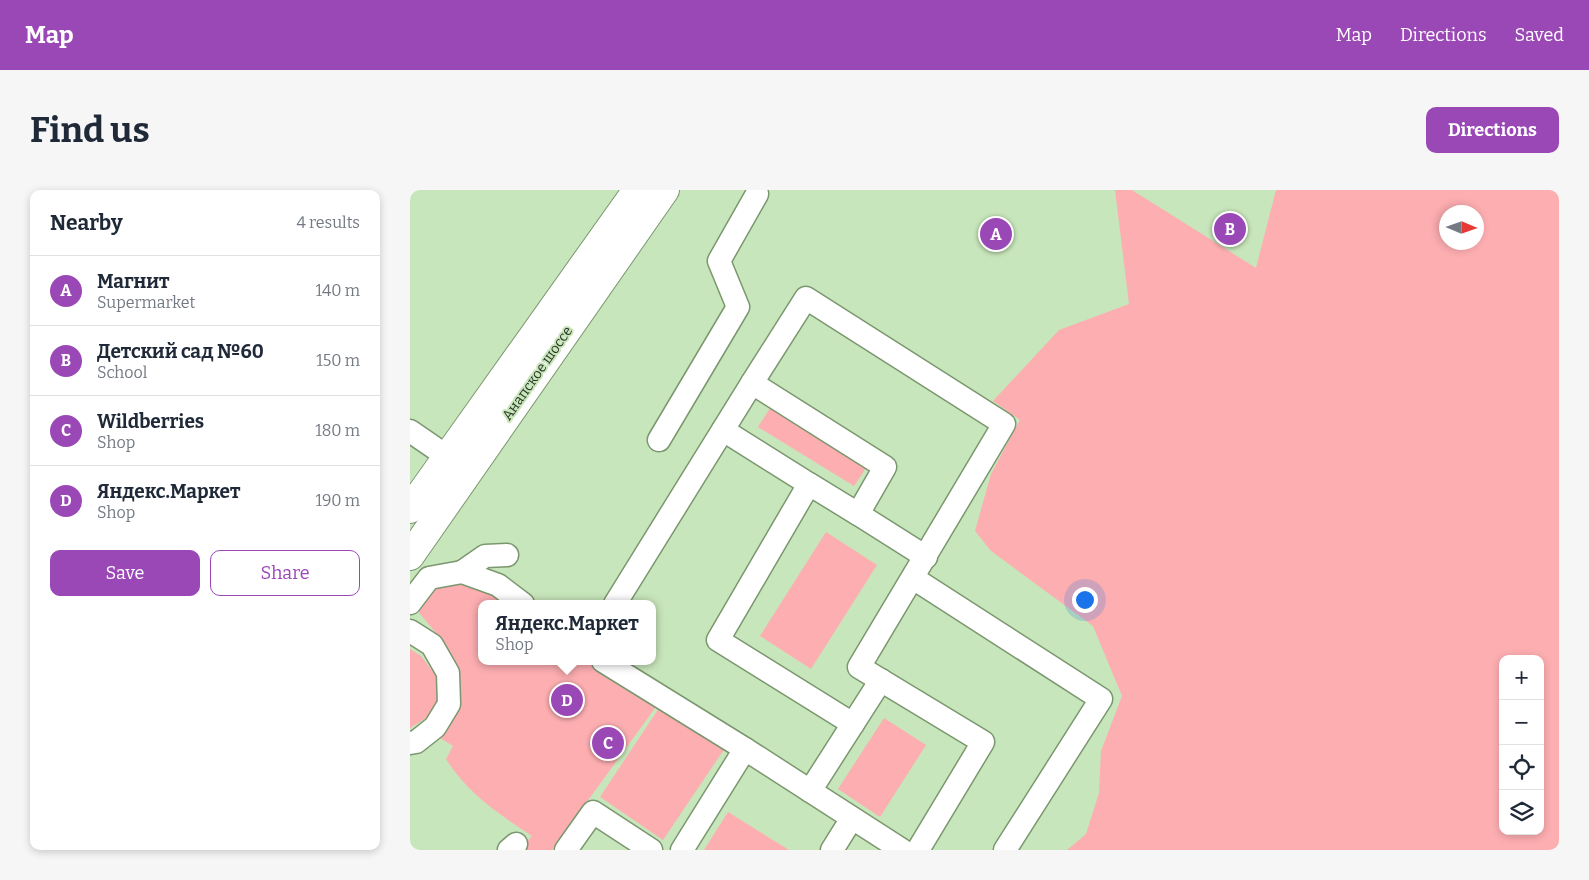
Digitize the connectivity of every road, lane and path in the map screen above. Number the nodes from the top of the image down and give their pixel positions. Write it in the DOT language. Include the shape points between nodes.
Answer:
graph roads {
  1 [pos="655,191"];
  2 [pos="757,194"];
  3 [pos="752,383"];
  4 [pos="723,430"];
  5 [pos="410,431"];
  6 [pos="659,440"];
  7 [pos="458,464"];
  8 [pos="809,484"];
  9 [pos="410,509"];
  10 [pos="858,514"];
  11 [pos="507,555"];
  12 [pos="410,556"];
  13 [pos="926,556"];
  14 [pos="462,572"];
  15 [pos="914,578"];
  16 [pos="518,600"];
  17 [pos="617,600"];
  18 [pos="410,603"];
  19 [pos="410,631"];
  20 [pos="609,665"];
  21 [pos="881,680"];
  22 [pos="853,724"];
  23 [pos="410,743"];
  24 [pos="745,749"];
  25 [pos="810,791"];
  26 [pos="852,818"];
  27 [pos="566,850"];
  28 [pos="651,850"];
  29 [pos="682,850"];
  30 [pos="832,850"];
  31 [pos="902,850"];
  32 [pos="918,850"];
  33 [pos="1005,850"];
  1 -- 7 [label="highway, Анапское шоссе"];
  2 -- 6 [label="lane" via="719,261 738,307"];
  3 -- 4 [label="lane"];
  3 -- 10 [label="lane" via="886,467"];
  3 -- 13 [label="lane" via="806,298 1004,424"];
  4 -- 8 [label="lane"];
  4 -- 17 [label="lane"];
  5 -- 7 [label="lane"];
  7 -- 9 [label="highway, Анапское шоссе"];
  7 -- 12 [label="highway, Анапское шоссе"];
  8 -- 10 [label="lane"];
  8 -- 22 [label="lane" via="718,640"];
  10 -- 13 [label="lane"];
  11 -- 14 [label="lane" via="485,556"];
  13 -- 15 [label="lane"];
  14 -- 16 [label="lane" via="498,585"];
  14 -- 18 [label="lane" via="428,578"];
  15 -- 21 [label="lane" via="859,668"];
  15 -- 33 [label="lane" via="1101,700"];
  19 -- 23 [label="lane" via="432,645 448,673 449,704 435,727"];
  20 -- 24 [label="lane"];
  21 -- 22 [label="lane"];
  21 -- 32 [label="lane" via="983,742"];
  22 -- 25 [label="lane"];
  24 -- 25 [label="lane"];
  24 -- 29 [label="lane"];
  25 -- 26 [label="lane"];
  26 -- 30 [label="lane"];
  26 -- 31 [label="lane"];
  27 -- 28 [label="lane" via="593,812"];
}
